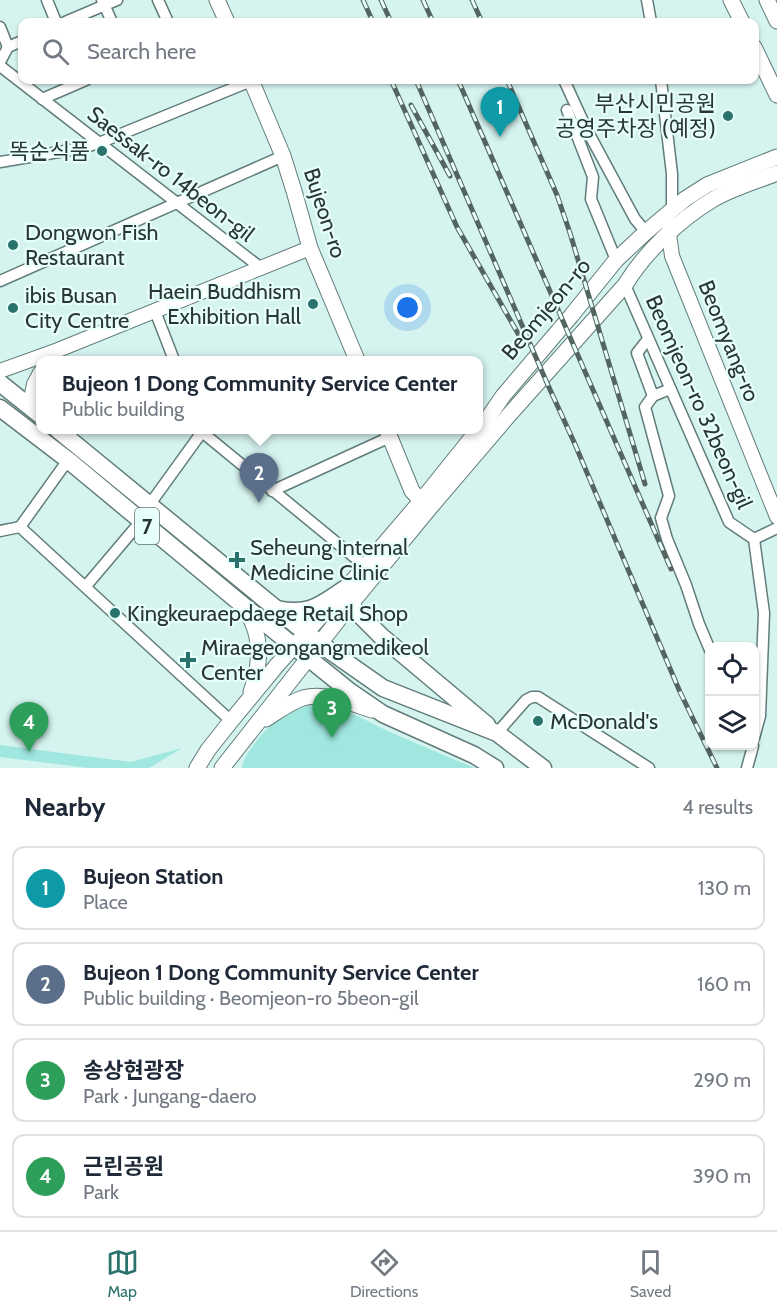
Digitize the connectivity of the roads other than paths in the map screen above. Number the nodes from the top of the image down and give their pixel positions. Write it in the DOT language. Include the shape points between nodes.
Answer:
graph roads {
  1 [pos="47,0"];
  2 [pos="117,0"];
  3 [pos="158,0"];
  4 [pos="218,0"];
  5 [pos="647,0"];
  6 [pos="731,0"];
  7 [pos="767,0"];
  8 [pos="103,3"];
  9 [pos="54,18"];
  10 [pos="73,18"];
  11 [pos="110,18"];
  12 [pos="166,18"];
  13 [pos="223,18"];
  14 [pos="650,18"];
  15 [pos="740,18"];
  16 [pos="777,21"];
  17 [pos="0,27"];
  18 [pos="18,43"];
  19 [pos="8,47"];
  20 [pos="759,57"];
  21 [pos="0,64"];
  22 [pos="18,79"];
  23 [pos="24,84"];
  24 [pos="74,84"];
  25 [pos="241,84"];
  26 [pos="253,84"];
  27 [pos="566,84"];
  28 [pos="661,84"];
  29 [pos="777,95"];
  30 [pos="42,99"];
  31 [pos="567,110"];
  32 [pos="99,143"];
  33 [pos="777,146"];
  34 [pos="283,156"];
  35 [pos="777,157"];
  36 [pos="0,162"];
  37 [pos="753,167"];
  38 [pos="777,173"];
  39 [pos="777,181"];
  40 [pos="752,183"];
  41 [pos="178,204"];
  42 [pos="672,211"];
  43 [pos="646,232"];
  44 [pos="669,234"];
  45 [pos="310,248"];
  46 [pos="616,260"];
  47 [pos="261,268"];
  48 [pos="0,281"];
  49 [pos="625,285"];
  50 [pos="155,311"];
  51 [pos="648,339"];
  52 [pos="54,355"];
  53 [pos="172,356"];
  54 [pos="355,356"];
  55 [pos="36,361"];
  56 [pos="0,372"];
  57 [pos="36,380"];
  58 [pos="0,383"];
  59 [pos="670,389"];
  60 [pos="653,396"];
  61 [pos="36,402"];
  62 [pos="0,408"];
  63 [pos="36,412"];
  64 [pos="483,425"];
  65 [pos="64,434"];
  66 [pos="201,434"];
  67 [pos="208,434"];
  68 [pos="386,434"];
  69 [pos="388,434"];
  70 [pos="476,434"];
  71 [pos="68,460"];
  72 [pos="272,491"];
  73 [pos="150,504"];
  74 [pos="425,505"];
  75 [pos="777,516"];
  76 [pos="141,521"];
  77 [pos="20,527"];
  78 [pos="777,528"];
  79 [pos="0,531"];
  80 [pos="754,539"];
  81 [pos="364,566"];
  82 [pos="86,586"];
  83 [pos="346,588"];
  84 [pos="238,602"];
  85 [pos="350,605"];
  86 [pos="277,609"];
  87 [pos="306,632"];
  88 [pos="707,642"];
  89 [pos="320,643"];
  90 [pos="293,646"];
  91 [pos="308,658"];
  92 [pos="247,702"];
  93 [pos="383,714"];
  94 [pos="759,720"];
  95 [pos="231,721"];
  96 [pos="250,731"];
  97 [pos="497,733"];
  98 [pos="208,750"];
  99 [pos="752,750"];
  100 [pos="748,766"];
  101 [pos="185,768"];
  102 [pos="197,768"];
  103 [pos="222,768"];
  104 [pos="237,768"];
  105 [pos="495,768"];
  106 [pos="543,768"];
  107 [pos="649,768"];
  1 -- 9 [label="street"];
  2 -- 8 [label="street"];
  3 -- 12 [label="street"];
  4 -- 13 [label="main road"];
  5 -- 14 [label="street"];
  6 -- 15 [label="main road"];
  7 -- 16 [label="main road"];
  8 -- 10 [label="street"];
  8 -- 11 [label="street"];
  17 -- 19 [label="street"];
  18 -- 19 [label="street"];
  19 -- 21 [label="street"];
  20 -- 29 [label="main road"];
  21 -- 22 [label="street, Saessak-ro 14beon-gil"];
  23 -- 30 [label="street, Saessak-ro 14beon-gil"];
  24 -- 30 [label="street"];
  25 -- 32 [label="street"];
  26 -- 34 [label="main road, Bujeon-ro"];
  27 -- 43 [label="street" via="635,219"];
  28 -- 42 [label="street" via="672,174"];
  30 -- 32 [label="street, Saessak-ro 14beon-gil"];
  31 -- 46 [label="street" via="593,177 591,199"];
  32 -- 36 [label="street"];
  32 -- 41 [label="street, Saessak-ro 14beon-gil"];
  33 -- 37 [label="main road"];
  34 -- 41 [label="street"];
  34 -- 45 [label="main road, Bujeon-ro"];
  35 -- 37 [label="main road, Beomjeon-ro"];
  37 -- 42 [label="main road, Beomjeon-ro" via="707,185"];
  38 -- 40 [label="main road, Beomjeon-ro"];
  39 -- 40 [label="main road"];
  40 -- 44 [label="main road, Beomjeon-ro" via="714,199"];
  41 -- 47 [label="street, Saessak-ro 14beon-gil"];
  41 -- 48 [label="street"];
  42 -- 43 [label="main road, Beomjeon-ro"];
  42 -- 44 [label="street, Beomyang-ro"];
  43 -- 46 [label="main road, Beomjeon-ro"];
  44 -- 49 [label="main road, Beomjeon-ro"];
  44 -- 75 [label="street, Beomyang-ro" via="672,256"];
  45 -- 47 [label="street"];
  45 -- 54 [label="main road, Bujeon-ro"];
  46 -- 64 [label="main road, Beomjeon-ro" via="502,396"];
  47 -- 50 [label="street"];
  49 -- 51 [label="street, Beomjeon-ro 32beon-gil"];
  49 -- 74 [label="main road, Beomjeon-ro"];
  50 -- 52 [label="street"];
  50 -- 53 [label="street"];
  51 -- 59 [label="street, Beomjeon-ro 32beon-gil"];
  51 -- 60 [label="street" via="637,353"];
  55 -- 56 [label="street"];
  57 -- 61 [label="street" via="32,394"];
  58 -- 63 [label="main road"];
  59 -- 60 [label="street"];
  59 -- 80 [label="street, Beomjeon-ro 32beon-gil" via="729,522"];
  60 -- 88 [label="street" via="645,407 669,496 662,518"];
  62 -- 71 [label="main road, 7"];
  65 -- 73 [label="main road, 7"];
  66 -- 73 [label="street"];
  67 -- 72 [label="street"];
  68 -- 72 [label="street"];
  69 -- 74 [label="main road" via="412,490"];
  70 -- 74 [label="main road, Beomjeon-ro"];
  71 -- 76 [label="main road, 7"];
  71 -- 77 [label="street"];
  72 -- 81 [label="street"];
  73 -- 86 [label="main road, 7"];
  74 -- 81 [label="main road, Beomjeon-ro"];
  74 -- 85 [label="main road, Beomjeon-ro"];
  76 -- 82 [label="street"];
  76 -- 84 [label="main road, 7"];
  77 -- 79 [label="street"];
  77 -- 82 [label="street"];
  78 -- 80 [label="street"];
  80 -- 94 [label="street, Beomjeon-ro 32beon-gil" via="764,613"];
  81 -- 83 [label="main road, Beomjeon-ro"];
  82 -- 95 [label="street"];
  83 -- 86 [label="main road" via="316,608 289,612"];
  83 -- 87 [label="main road, Beomjeon-ro"];
  84 -- 90 [label="main road, 7"];
  84 -- 92 [label="main road" via="253,623 257,641 258,670"];
  85 -- 89 [label="main road, Beomjeon-ro"];
  85 -- 97 [label="main road" via="381,636"];
  86 -- 87 [label="main road, 7"];
  87 -- 89 [label="main road, 7"];
  87 -- 90 [label="main road, Beomjeon-ro"];
  89 -- 91 [label="main road, Beomjeon-ro"];
  89 -- 97 [label="main road, 7" via="383,688"];
  90 -- 91 [label="main road, 7"];
  90 -- 92 [label="main road, Beomjeon-ro"];
  91 -- 93 [label="main road, 7"];
  91 -- 96 [label="main road, Beomjeon-ro"];
  92 -- 95 [label="main road, Beomjeon-ro"];
  93 -- 96 [label="main road" via="334,698 303,698"];
  93 -- 105 [label="main road, 7" via="474,754"];
  95 -- 98 [label="main road, Beomjeon-ro"];
  96 -- 103 [label="main road, Beomjeon-ro"];
  96 -- 104 [label="main road"];
  97 -- 106 [label="main road, 7"];
  97 -- 107 [label="street" via="526,700 538,697"];
  98 -- 101 [label="main road"];
  98 -- 102 [label="main road"];
  99 -- 100 [label="street"];
}
